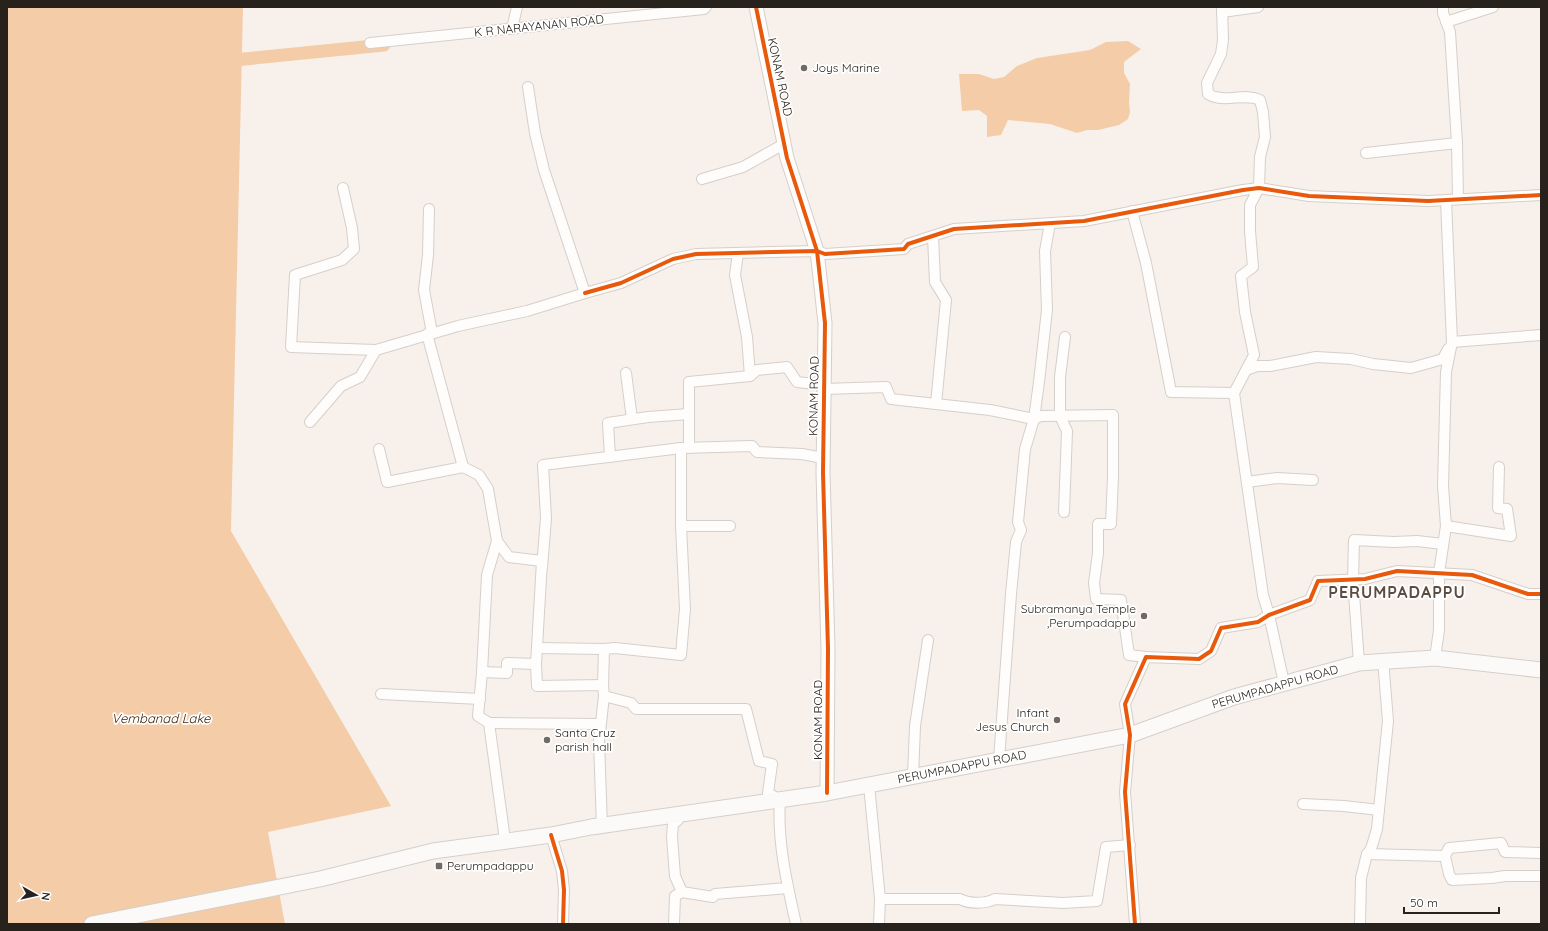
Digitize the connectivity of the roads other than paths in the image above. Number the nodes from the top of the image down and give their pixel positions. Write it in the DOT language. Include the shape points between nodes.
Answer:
graph roads {
  1 [pos="517,7"];
  2 [pos="706,7"];
  3 [pos="756,7"];
  4 [pos="1258,7"];
  5 [pos="1443,7"];
  6 [pos="1493,7"];
  7 [pos="1222,9"];
  8 [pos="1446,22"];
  9 [pos="512,29"];
  10 [pos="370,43"];
  11 [pos="528,87"];
  12 [pos="1457,143"];
  13 [pos="784,144"];
  14 [pos="1366,153"];
  15 [pos="702,179"];
  16 [pos="342,188"];
  17 [pos="1258,188"];
  18 [pos="1541,195"];
  19 [pos="1458,199"];
  20 [pos="1446,200"];
  21 [pos="429,209"];
  22 [pos="1132,211"];
  23 [pos="1050,223"];
  24 [pos="933,236"];
  25 [pos="817,251"];
  26 [pos="738,253"];
  27 [pos="585,293"];
  28 [pos="430,333"];
  29 [pos="1541,336"];
  30 [pos="1065,337"];
  31 [pos="1452,342"];
  32 [pos="376,350"];
  33 [pos="1246,370"];
  34 [pos="626,372"];
  35 [pos="750,376"];
  36 [pos="824,387"];
  37 [pos="1234,393"];
  38 [pos="936,404"];
  39 [pos="689,414"];
  40 [pos="1060,416"];
  41 [pos="632,419"];
  42 [pos="1034,419"];
  43 [pos="310,422"];
  44 [pos="685,448"];
  45 [pos="379,449"];
  46 [pos="610,456"];
  47 [pos="823,458"];
  48 [pos="463,467"];
  49 [pos="1499,467"];
  50 [pos="1313,480"];
  51 [pos="1247,482"];
  52 [pos="1064,512"];
  53 [pos="681,526"];
  54 [pos="730,526"];
  55 [pos="1446,526"];
  56 [pos="497,541"];
  57 [pos="1443,544"];
  58 [pos="542,570"];
  59 [pos="1440,573"];
  60 [pos="1353,580"];
  61 [pos="1541,594"];
  62 [pos="1269,615"];
  63 [pos="928,640"];
  64 [pos="537,648"];
  65 [pos="604,649"];
  66 [pos="1146,657"];
  67 [pos="1435,658"];
  68 [pos="1383,660"];
  69 [pos="1359,663"];
  70 [pos="536,664"];
  71 [pos="1541,670"];
  72 [pos="482,672"];
  73 [pos="1284,683"];
  74 [pos="603,691"];
  75 [pos="382,694"];
  76 [pos="480,699"];
  77 [pos="489,723"];
  78 [pos="600,724"];
  79 [pos="1130,735"];
  80 [pos="999,760"];
  81 [pos="913,777"];
  82 [pos="869,785"];
  83 [pos="827,793"];
  84 [pos="780,800"];
  85 [pos="1303,804"];
  86 [pos="1379,810"];
  87 [pos="679,815"];
  88 [pos="602,826"];
  89 [pos="551,835"];
  90 [pos="505,840"];
  91 [pos="1130,846"];
  92 [pos="1541,853"];
  93 [pos="1367,854"];
  94 [pos="1445,856"];
  95 [pos="1541,876"];
  96 [pos="788,888"];
  97 [pos="682,892"];
  98 [pos="880,900"];
  99 [pos="92,924"];
  100 [pos="563,924"];
  101 [pos="674,924"];
  102 [pos="796,924"];
  103 [pos="879,924"];
  104 [pos="1135,924"];
  105 [pos="1360,924"];
  1 -- 9 [label="street"];
  2 -- 9 [label="street, K R NARAYANAN ROAD"];
  3 -- 13 [label="street, KONAM ROAD"];
  4 -- 7 [label="street"];
  5 -- 8 [label="street"];
  6 -- 8 [label="street"];
  7 -- 17 [label="street" via="1220,54 1207,83 1208,94 1229,99 1253,97 1260,100 1266,137 1260,157"];
  8 -- 12 [label="street" via="1450,32"];
  9 -- 10 [label="street, K R NARAYANAN ROAD"];
  11 -- 27 [label="street" via="544,170"];
  12 -- 14 [label="street"];
  12 -- 19 [label="street"];
  13 -- 15 [label="street" via="743,167"];
  13 -- 25 [label="street, KONAM ROAD"];
  16 -- 32 [label="street" via="352,228 354,249 342,260 295,275 291,347"];
  17 -- 20 [label="street" via="1309,196"];
  17 -- 22 [label="street"];
  17 -- 33 [label="street" via="1250,205 1254,267 1241,276 1254,355"];
  18 -- 19 [label="street"];
  19 -- 20 [label="street"];
  20 -- 31 [label="street"];
  21 -- 28 [label="street" via="424,290"];
  22 -- 23 [label="street" via="1084,221"];
  22 -- 37 [label="street" via="1146,263 1171,392"];
  23 -- 24 [label="street" via="954,229"];
  23 -- 42 [label="street" via="1045,251 1047,310"];
  24 -- 25 [label="street" via="908,244 904,249 825,254"];
  24 -- 38 [label="street" via="935,282 946,300"];
  25 -- 26 [label="street"];
  25 -- 36 [label="street, KONAM ROAD" via="824,323"];
  26 -- 27 [label="street" via="696,254 673,260 620,283"];
  26 -- 35 [label="street" via="735,274 747,337"];
  27 -- 28 [label="street" via="527,311"];
  28 -- 32 [label="street"];
  28 -- 48 [label="street"];
  29 -- 31 [label="street"];
  30 -- 40 [label="street" via="1060,377"];
  31 -- 33 [label="street" via="1443,359 1411,368 1351,359 1316,357"];
  31 -- 55 [label="street" via="1446,372 1442,486"];
  32 -- 43 [label="street" via="360,377 341,386"];
  33 -- 37 [label="street"];
  34 -- 41 [label="street"];
  35 -- 36 [label="street" via="757,370 788,367 798,382"];
  35 -- 39 [label="street" via="689,382"];
  36 -- 38 [label="street" via="886,387 891,400"];
  36 -- 47 [label="street, KONAM ROAD"];
  37 -- 51 [label="street"];
  38 -- 42 [label="street" via="990,410"];
  39 -- 41 [label="street"];
  39 -- 44 [label="street"];
  40 -- 42 [label="street" via="1041,416"];
  40 -- 52 [label="street" via="1067,432"];
  40 -- 66 [label="street" via="1112,415 1111,524 1098,524 1094,583 1096,599 1121,600 1129,655"];
  41 -- 46 [label="street" via="608,423"];
  42 -- 80 [label="street" via="1025,449 1018,522 1021,530 1016,542 1011,594"];
  44 -- 46 [label="street"];
  44 -- 47 [label="street" via="752,446 757,452 802,454"];
  44 -- 53 [label="street"];
  45 -- 48 [label="street" via="387,482"];
  46 -- 58 [label="street" via="543,465 546,518"];
  47 -- 83 [label="street, KONAM ROAD" via="828,649"];
  48 -- 56 [label="street" via="479,475 488,489"];
  49 -- 55 [label="street" via="1498,508 1507,509 1511,536"];
  50 -- 51 [label="street" via="1277,478"];
  51 -- 62 [label="street" via="1263,595"];
  53 -- 54 [label="street"];
  53 -- 65 [label="street" via="685,609 681,655"];
  55 -- 57 [label="street"];
  56 -- 58 [label="street" via="509,557 542,561"];
  56 -- 72 [label="street" via="487,575"];
  57 -- 59 [label="street"];
  57 -- 60 [label="street" via="1354,540"];
  58 -- 64 [label="street"];
  59 -- 60 [label="street" via="1397,571"];
  59 -- 61 [label="street" via="1472,574 1528,594"];
  59 -- 67 [label="street" via="1439,630"];
  60 -- 62 [label="street" via="1318,581 1310,600"];
  60 -- 69 [label="street"];
  62 -- 66 [label="street" via="1258,622 1221,628 1211,651 1199,659"];
  62 -- 73 [label="street"];
  63 -- 81 [label="street" via="915,726"];
  64 -- 65 [label="street"];
  64 -- 70 [label="street"];
  65 -- 74 [label="street"];
  66 -- 79 [label="street" via="1125,704"];
  67 -- 68 [label="main road, PERUMPADAPPU ROAD"];
  67 -- 71 [label="main road, PERUMPADAPPU ROAD"];
  68 -- 69 [label="main road, PERUMPADAPPU ROAD"];
  68 -- 86 [label="street" via="1388,721"];
  69 -- 73 [label="main road, PERUMPADAPPU ROAD"];
  70 -- 72 [label="street" via="507,663 507,673"];
  70 -- 74 [label="street" via="537,686"];
  72 -- 76 [label="street"];
  73 -- 79 [label="main road, PERUMPADAPPU ROAD" via="1234,696"];
  74 -- 78 [label="street"];
  74 -- 84 [label="street" via="631,703 636,709 746,709 759,761 772,764 768,793"];
  75 -- 76 [label="street"];
  76 -- 77 [label="street" via="478,716"];
  77 -- 78 [label="street"];
  77 -- 90 [label="street"];
  78 -- 88 [label="street"];
  79 -- 80 [label="main road, PERUMPADAPPU ROAD"];
  79 -- 91 [label="street" via="1125,792"];
  80 -- 81 [label="main road, PERUMPADAPPU ROAD"];
  81 -- 82 [label="main road, PERUMPADAPPU ROAD"];
  82 -- 83 [label="main road, PERUMPADAPPU ROAD"];
  82 -- 98 [label="street"];
  83 -- 84 [label="main road, PERUMPADAPPU ROAD"];
  84 -- 87 [label="main road, PERUMPADAPPU ROAD"];
  84 -- 96 [label="street" via="779,820"];
  85 -- 86 [label="street"];
  86 -- 93 [label="street" via="1372,849"];
  87 -- 88 [label="main road, PERUMPADAPPU ROAD"];
  87 -- 97 [label="street" via="673,824 672,837 674,876"];
  88 -- 89 [label="main road, PERUMPADAPPU ROAD"];
  89 -- 90 [label="main road, PERUMPADAPPU ROAD"];
  89 -- 100 [label="street" via="562,871"];
  90 -- 99 [label="main road, PERUMPADAPPU ROAD" via="433,851 320,879"];
  91 -- 98 [label="street" via="1106,847 1097,901 1063,903 995,899 988,903 964,902 960,899"];
  91 -- 104 [label="street"];
  92 -- 94 [label="street" via="1505,852 1501,842 1449,848"];
  93 -- 94 [label="street"];
  93 -- 105 [label="street" via="1361,878"];
  94 -- 95 [label="street" via="1452,880"];
  96 -- 97 [label="street" via="715,894 713,897"];
  96 -- 102 [label="street"];
  97 -- 101 [label="street" via="674,896"];
  98 -- 103 [label="street"];
}
